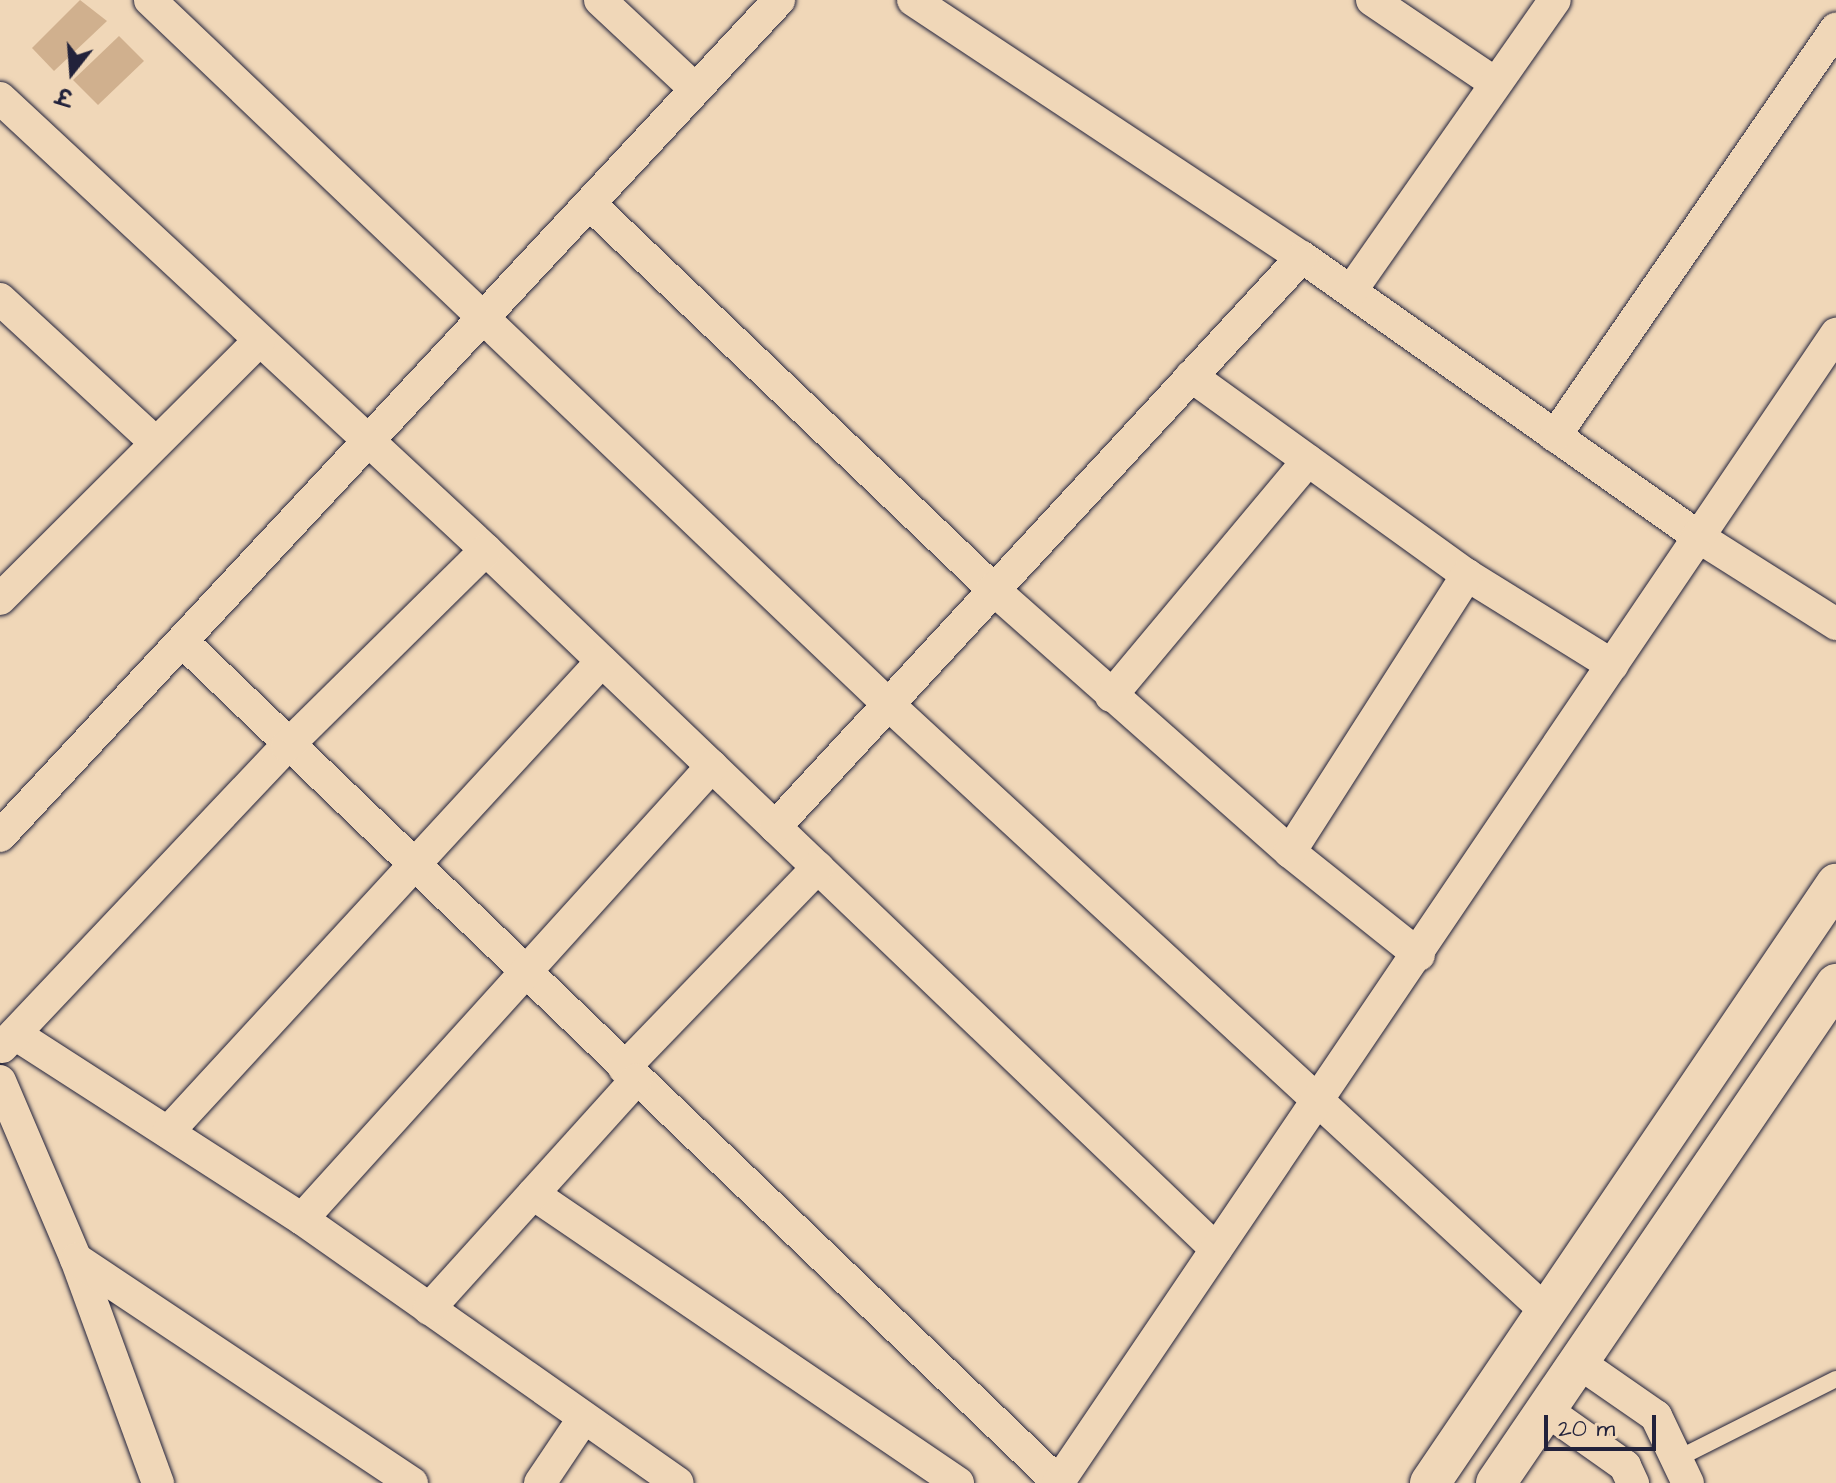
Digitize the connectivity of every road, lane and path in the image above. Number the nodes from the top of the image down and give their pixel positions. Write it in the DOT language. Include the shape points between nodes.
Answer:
graph roads {
  1 [pos="150,0"];
  2 [pos="600,0"];
  3 [pos="779,0"];
  4 [pos="913,0"];
  5 [pos="1372,0"];
  6 [pos="1555,0"];
  7 [pos="1836,28"];
  8 [pos="1495,83"];
  9 [pos="695,89"];
  10 [pos="0,98"];
  11 [pos="590,204"];
  12 [pos="1302,257"];
  13 [pos="1351,291"];
  14 [pos="5,315"];
  15 [pos="481,320"];
  16 [pos="1836,334"];
  17 [pos="259,341"];
  18 [pos="1191,376"];
  19 [pos="1555,436"];
  20 [pos="154,441"];
  21 [pos="369,446"];
  22 [pos="1308,460"];
  23 [pos="1697,536"];
  24 [pos="486,550"];
  25 [pos="1467,575"];
  26 [pos="993,589"];
  27 [pos="0,599"];
  28 [pos="1836,624"];
  29 [pos="184,643"];
  30 [pos="602,661"];
  31 [pos="1612,665"];
  32 [pos="1111,696"];
  33 [pos="889,705"];
  34 [pos="287,746"];
  35 [pos="712,766"];
  36 [pos="775,827"];
  37 [pos="0,836"];
  38 [pos="1290,852"];
  39 [pos="411,866"];
  40 [pos="818,867"];
  41 [pos="1836,884"];
  42 [pos="1419,955"];
  43 [pos="522,971"];
  44 [pos="1836,984"];
  45 [pos="8,1042"];
  46 [pos="630,1074"];
  47 [pos="0,1081"];
  48 [pos="1321,1101"];
  49 [pos="168,1132"];
  50 [pos="533,1194"];
  51 [pos="302,1219"];
  52 [pos="1216,1249"];
  53 [pos="76,1259"];
  54 [pos="429,1309"];
  55 [pos="1546,1311"];
  56 [pos="1578,1362"];
  57 [pos="1836,1379"];
  58 [pos="1546,1410"];
  59 [pos="583,1419"];
  60 [pos="1683,1471"];
  61 [pos="1058,1482"];
  62 [pos="158,1483"];
  63 [pos="412,1483"];
  64 [pos="540,1483"];
  65 [pos="677,1483"];
  66 [pos="958,1483"];
  67 [pos="1430,1483"];
  68 [pos="1496,1483"];
  69 [pos="1633,1483"];
  1 -- 15 [label="street"];
  2 -- 9 [label="street"];
  3 -- 9 [label="street"];
  4 -- 12 [label="street"];
  5 -- 8 [label="street"];
  6 -- 8 [label="street"];
  7 -- 19 [label="street"];
  8 -- 13 [label="street"];
  9 -- 11 [label="street"];
  10 -- 17 [label="street"];
  11 -- 15 [label="street"];
  11 -- 26 [label="street"];
  12 -- 13 [label="street"];
  12 -- 18 [label="street"];
  13 -- 19 [label="street"];
  14 -- 20 [label="street"];
  15 -- 21 [label="street"];
  15 -- 33 [label="street"];
  16 -- 23 [label="street"];
  17 -- 20 [label="street"];
  17 -- 21 [label="street"];
  18 -- 22 [label="street"];
  18 -- 26 [label="street"];
  19 -- 23 [label="street"];
  20 -- 27 [label="street"];
  21 -- 24 [label="street"];
  21 -- 29 [label="street"];
  22 -- 25 [label="street"];
  22 -- 32 [label="street"];
  23 -- 28 [label="street"];
  23 -- 31 [label="street"];
  24 -- 30 [label="street"];
  24 -- 34 [label="street"];
  25 -- 31 [label="street"];
  25 -- 38 [label="street"];
  26 -- 32 [label="street"];
  26 -- 33 [label="street"];
  29 -- 34 [label="street"];
  29 -- 37 [label="street"];
  30 -- 35 [label="street"];
  30 -- 39 [label="street"];
  31 -- 42 [label="street"];
  32 -- 38 [label="street"];
  33 -- 36 [label="street"];
  33 -- 48 [label="street"];
  34 -- 39 [label="street"];
  34 -- 45 [label="street"];
  35 -- 36 [label="street"];
  35 -- 43 [label="street"];
  36 -- 40 [label="street"];
  38 -- 42 [label="street"];
  39 -- 43 [label="street"];
  39 -- 49 [label="street"];
  40 -- 46 [label="street"];
  40 -- 52 [label="street"];
  41 -- 55 [label="street"];
  42 -- 48 [label="street"];
  43 -- 46 [label="street"];
  43 -- 51 [label="street"];
  44 -- 56 [label="street"];
  45 -- 49 [label="street"];
  46 -- 50 [label="street"];
  46 -- 61 [label="street"];
  47 -- 53 [label="street"];
  48 -- 52 [label="street"];
  48 -- 55 [label="street"];
  49 -- 51 [label="street"];
  50 -- 54 [label="street"];
  50 -- 66 [label="street"];
  51 -- 54 [label="street"];
  52 -- 61 [label="street"];
  53 -- 62 [label="street"];
  53 -- 63 [label="street"];
  54 -- 59 [label="street"];
  55 -- 67 [label="street"];
  56 -- 58 [label="street"];
  56 -- 60 [label="street" via="1656,1416"];
  57 -- 60 [label="lane"];
  58 -- 68 [label="street"];
  58 -- 69 [label="street" via="1625,1466"];
  59 -- 64 [label="street"];
  59 -- 65 [label="street"];
}
